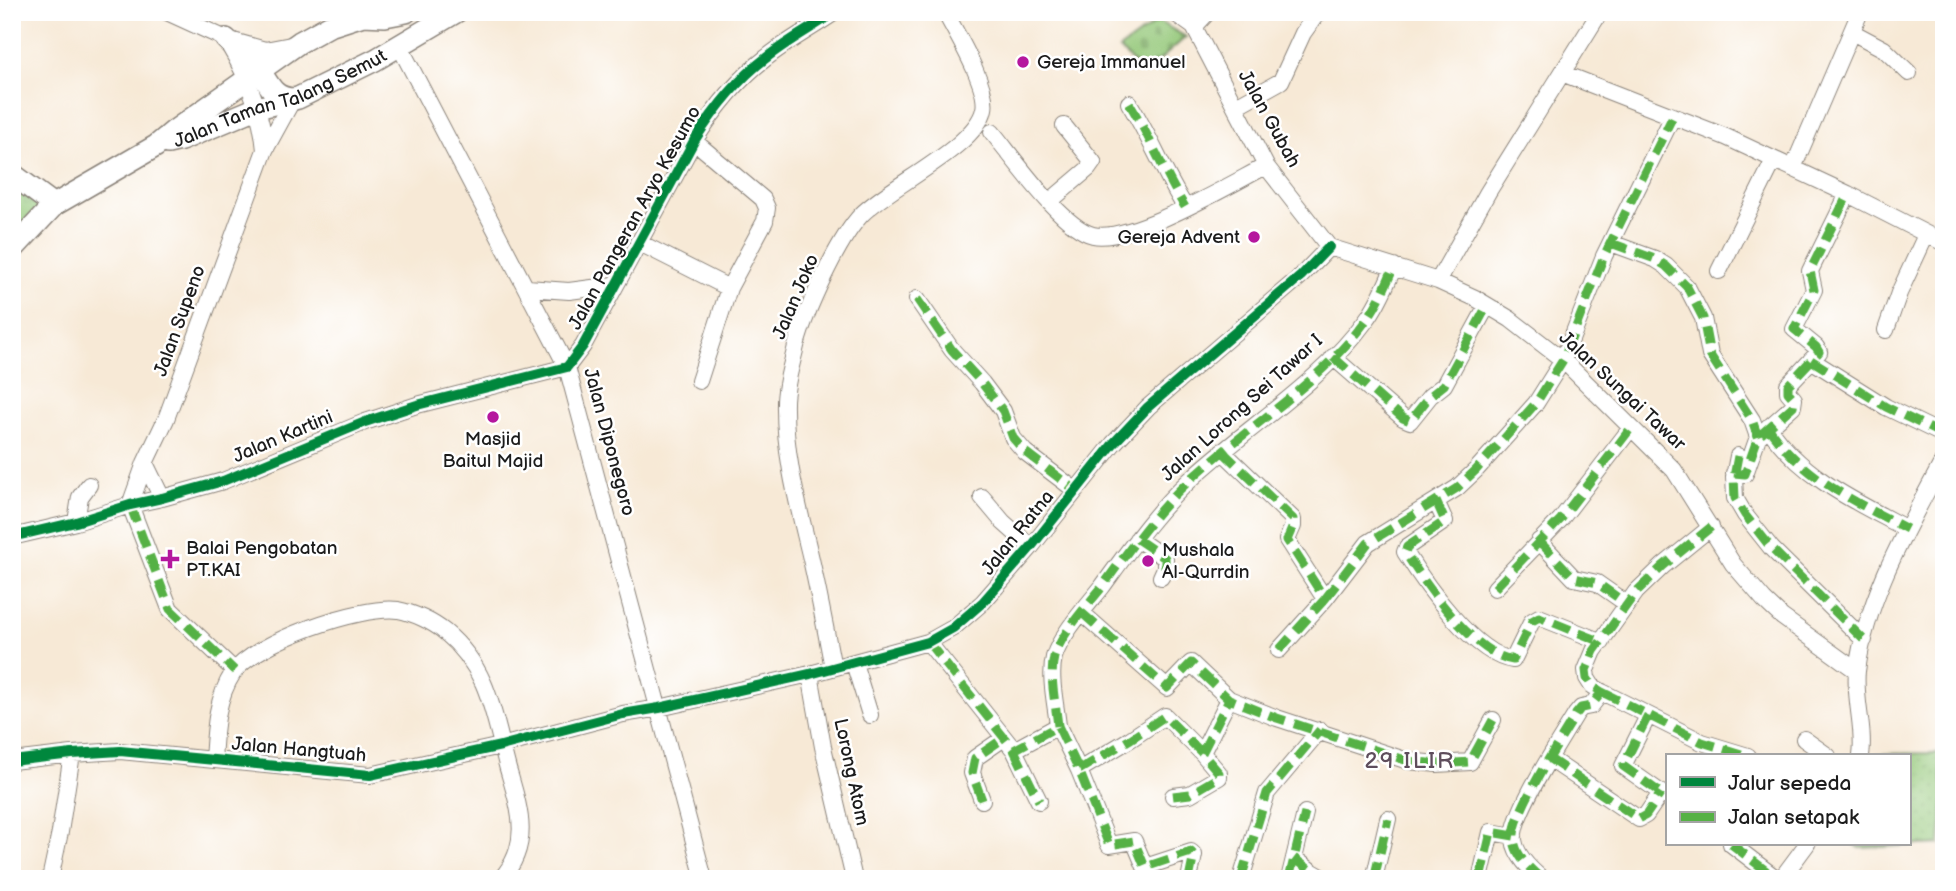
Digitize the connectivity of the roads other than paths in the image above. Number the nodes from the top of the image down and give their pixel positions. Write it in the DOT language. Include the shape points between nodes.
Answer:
graph roads {
  1 [pos="167,12"];
  2 [pos="456,12"];
  3 [pos="835,12"];
  4 [pos="945,12"];
  5 [pos="1173,12"];
  6 [pos="1208,12"];
  7 [pos="1318,12"];
  8 [pos="1600,12"];
  9 [pos="391,13"];
  10 [pos="1858,13"];
  11 [pos="336,19"];
  12 [pos="1194,27"];
  13 [pos="1852,32"];
  14 [pos="226,39"];
  15 [pos="300,42"];
  16 [pos="400,45"];
  17 [pos="1562,72"];
  18 [pos="1909,72"];
  19 [pos="253,76"];
  20 [pos="293,99"];
  21 [pos="1129,103"];
  22 [pos="1236,106"];
  23 [pos="257,108"];
  24 [pos="1672,118"];
  25 [pos="1064,126"];
  26 [pos="992,132"];
  27 [pos="694,141"];
  28 [pos="156,146"];
  29 [pos="265,150"];
  30 [pos="1774,160"];
  31 [pos="1266,166"];
  32 [pos="1793,168"];
  33 [pos="12,174"];
  34 [pos="1849,194"];
  35 [pos="1049,202"];
  36 [pos="54,205"];
  37 [pos="1185,207"];
  38 [pos="1926,235"];
  39 [pos="638,242"];
  40 [pos="1944,243"];
  41 [pos="1329,247"];
  42 [pos="1609,248"];
  43 [pos="12,250"];
  44 [pos="1394,267"];
  45 [pos="1718,271"];
  46 [pos="1438,281"];
  47 [pos="615,285"];
  48 [pos="527,288"];
  49 [pos="729,288"];
  50 [pos="917,299"];
  51 [pos="1488,306"];
  52 [pos="1886,330"];
  53 [pos="1333,358"];
  54 [pos="1563,360"];
  55 [pos="1811,360"];
  56 [pos="567,367"];
  57 [pos="699,382"];
  58 [pos="1631,428"];
  59 [pos="1763,432"];
  60 [pos="1944,435"];
  61 [pos="1222,452"];
  62 [pos="1738,456"];
  63 [pos="1944,459"];
  64 [pos="145,463"];
  65 [pos="1738,474"];
  66 [pos="89,485"];
  67 [pos="1075,490"];
  68 [pos="982,497"];
  69 [pos="162,498"];
  70 [pos="1436,501"];
  71 [pos="130,505"];
  72 [pos="76,522"];
  73 [pos="1711,527"];
  74 [pos="1907,528"];
  75 [pos="12,537"];
  76 [pos="1138,539"];
  77 [pos="1539,541"];
  78 [pos="1031,547"];
  79 [pos="1161,577"];
  80 [pos="1495,588"];
  81 [pos="1325,599"];
  82 [pos="1627,604"];
  83 [pos="1082,613"];
  84 [pos="1864,636"];
  85 [pos="928,642"];
  86 [pos="1602,642"];
  87 [pos="1279,650"];
  88 [pos="853,663"];
  89 [pos="833,668"];
  90 [pos="235,671"];
  91 [pos="1857,671"];
  92 [pos="810,674"];
  93 [pos="1602,692"];
  94 [pos="1229,699"];
  95 [pos="659,708"];
  96 [pos="870,715"];
  97 [pos="1648,716"];
  98 [pos="1493,720"];
  99 [pos="1058,726"];
  100 [pos="1320,730"];
  101 [pos="1804,739"];
  102 [pos="1009,744"];
  103 [pos="502,746"];
  104 [pos="1202,753"];
  105 [pos="72,754"];
  106 [pos="1741,754"];
  107 [pos="1825,754"];
  108 [pos="1861,754"];
  109 [pos="1550,759"];
  110 [pos="213,760"];
  111 [pos="12,761"];
  112 [pos="1079,770"];
  113 [pos="1664,795"];
  114 [pos="1172,796"];
  115 [pos="982,800"];
  116 [pos="1039,801"];
  117 [pos="1305,813"];
  118 [pos="1388,819"];
  119 [pos="1514,836"];
  120 [pos="1734,846"];
  121 [pos="1805,846"];
  122 [pos="1294,858"];
  123 [pos="50,879"];
  124 [pos="501,879"];
  125 [pos="704,879"];
  126 [pos="854,879"];
  127 [pos="1189,879"];
  128 [pos="1241,879"];
  129 [pos="1289,879"];
  130 [pos="1325,879"];
  131 [pos="1374,879"];
  132 [pos="1480,879"];
  133 [pos="1542,879"];
  134 [pos="1779,879"];
  1 -- 14 [label="street"];
  2 -- 16 [label="main road, Jalan Taman Talang Semut"];
  3 -- 27 [label="street, Jalan Pangeran Aryo Kesumo" via="765,58 722,101"];
  4 -- 89 [label="street, Jalan Joko" via="985,96 981,118 970,134 860,216 809,312 785,399 790,470"];
  5 -- 12 [label="street, Jalan Gubah"];
  6 -- 12 [label="street"];
  7 -- 22 [label="street" via="1281,81"];
  8 -- 17 [label="street"];
  9 -- 11 [label="main road, Jalan Taman Talang Semut"];
  9 -- 16 [label="main road"];
  10 -- 13 [label="street"];
  11 -- 15 [label="main road, Jalan Taman Talang Semut"];
  12 -- 22 [label="street, Jalan Gubah"];
  13 -- 18 [label="street" via="1884,49"];
  13 -- 32 [label="street"];
  14 -- 15 [label="street" via="265,50"];
  14 -- 19 [label="main road"];
  15 -- 19 [label="main road, Jalan Taman Talang Semut"];
  16 -- 20 [label="main road, Jalan Taman Talang Semut"];
  16 -- 48 [label="street, Jalan Diponegoro"];
  17 -- 24 [label="street"];
  17 -- 46 [label="street"];
  19 -- 20 [label="main road" via="263,79 280,96"];
  19 -- 23 [label="street"];
  19 -- 28 [label="main road, Jalan Taman Talang Semut"];
  20 -- 23 [label="main road, Jalan Taman Talang Semut"];
  20 -- 29 [label="street, Jalan Supeno"];
  21 -- 37 [label="street"];
  22 -- 31 [label="street, Jalan Gubah"];
  23 -- 28 [label="main road, Jalan Taman Talang Semut" via="181,141"];
  23 -- 29 [label="street"];
  24 -- 30 [label="street"];
  24 -- 42 [label="street"];
  25 -- 35 [label="street" via="1093,162"];
  26 -- 35 [label="street"];
  27 -- 39 [label="street, Jalan Pangeran Aryo Kesumo"];
  27 -- 49 [label="street" via="763,199 767,208 765,221"];
  28 -- 36 [label="main road, Jalan Taman Talang Semut"];
  29 -- 64 [label="street, Jalan Supeno" via="166,419"];
  30 -- 32 [label="street"];
  30 -- 45 [label="street"];
  31 -- 37 [label="street"];
  31 -- 41 [label="street, Jalan Gubah"];
  32 -- 34 [label="street"];
  33 -- 36 [label="main road"];
  34 -- 38 [label="street"];
  34 -- 55 [label="street" via="1810,271 1814,290 1794,329 1819,349"];
  35 -- 37 [label="street" via="1092,235 1124,233"];
  36 -- 43 [label="main road, Jalan Taman Talang Semut"];
  38 -- 40 [label="street"];
  38 -- 52 [label="street"];
  39 -- 47 [label="street, Jalan Pangeran Aryo Kesumo"];
  39 -- 49 [label="street"];
  41 -- 44 [label="street, Jalan Sungai Tawar"];
  41 -- 67 [label="street, Jalan Ratna" via="1148,407"];
  42 -- 54 [label="street"];
  42 -- 59 [label="street" via="1655,259 1686,287 1703,318 1710,355"];
  44 -- 46 [label="street, Jalan Sungai Tawar"];
  44 -- 53 [label="street, Jalan Lorong Sei Tawar I" via="1368,318"];
  46 -- 51 [label="street, Jalan Sungai Tawar"];
  47 -- 48 [label="street" via="569,291"];
  47 -- 56 [label="street, Jalan Pangeran Aryo Kesumo"];
  48 -- 56 [label="street, Jalan Diponegoro"];
  49 -- 57 [label="street"];
  50 -- 67 [label="street" via="1003,411 1013,438"];
  51 -- 53 [label="street" via="1444,385 1410,421"];
  51 -- 54 [label="street, Jalan Sungai Tawar"];
  53 -- 61 [label="street, Jalan Lorong Sei Tawar I"];
  54 -- 58 [label="street, Jalan Sungai Tawar"];
  54 -- 70 [label="street" via="1536,403 1476,470"];
  55 -- 59 [label="street" via="1788,385 1793,406"];
  55 -- 60 [label="street" via="1886,407"];
  56 -- 69 [label="street, Jalan Kartini" via="391,413 223,481"];
  56 -- 95 [label="street, Jalan Diponegoro"];
  58 -- 73 [label="street, Jalan Sungai Tawar" via="1675,470"];
  58 -- 77 [label="street"];
  59 -- 65 [label="street" via="1745,473"];
  59 -- 74 [label="street" via="1816,476"];
  61 -- 76 [label="street, Jalan Lorong Sei Tawar I" via="1188,481"];
  61 -- 81 [label="street" via="1293,519 1287,540"];
  62 -- 65 [label="street"];
  63 -- 74 [label="street"];
  64 -- 69 [label="street"];
  64 -- 71 [label="street, Jalan Supeno"];
  65 -- 84 [label="street" via="1736,501 1772,550"];
  66 -- 72 [label="street" via="80,497"];
  67 -- 78 [label="street, Jalan Ratna"];
  68 -- 78 [label="street"];
  69 -- 71 [label="street, Jalan Kartini"];
  70 -- 81 [label="street" via="1368,542"];
  70 -- 86 [label="street" via="1445,521 1405,549 1444,606 1484,646 1513,660 1532,621 1539,617"];
  71 -- 72 [label="street, Jalan Kartini"];
  71 -- 90 [label="street" via="170,609"];
  72 -- 75 [label="street, Jalan Kartini"];
  73 -- 82 [label="street" via="1663,566"];
  73 -- 91 [label="street, Jalan Sungai Tawar" via="1733,564 1764,600"];
  74 -- 84 [label="street"];
  76 -- 79 [label="street" via="1165,558"];
  76 -- 83 [label="street, Jalan Lorong Sei Tawar I"];
  77 -- 80 [label="street"];
  77 -- 82 [label="street" via="1574,578 1597,583"];
  78 -- 85 [label="street, Jalan Ratna" via="983,602"];
  81 -- 87 [label="street"];
  82 -- 86 [label="street"];
  83 -- 94 [label="street" via="1167,688 1191,663"];
  83 -- 99 [label="street, Jalan Lorong Sei Tawar I" via="1055,656"];
  84 -- 91 [label="street"];
  85 -- 88 [label="street, Jalan Ratna"];
  85 -- 102 [label="street"];
  86 -- 93 [label="street" via="1586,670 1589,682"];
  88 -- 89 [label="street, Jalan Ratna"];
  88 -- 96 [label="street"];
  89 -- 92 [label="street, Jalan Ratna"];
  90 -- 103 [label="street" via="260,651 297,633 362,612 399,610 446,633 474,664 489,692"];
  90 -- 110 [label="street" via="220,699"];
  91 -- 108 [label="street"];
  92 -- 95 [label="street, Jalan Ratna"];
  92 -- 126 [label="street, Lorong Atom"];
  93 -- 97 [label="street"];
  93 -- 109 [label="street" via="1591,706 1578,710"];
  94 -- 100 [label="street"];
  94 -- 104 [label="street"];
  95 -- 103 [label="street, Jalan Hangtuah"];
  95 -- 125 [label="street, Jalan Diponegoro"];
  97 -- 106 [label="street" via="1702,742"];
  97 -- 113 [label="street" via="1623,766"];
  98 -- 100 [label="street" via="1470,762 1445,764 1408,761"];
  99 -- 102 [label="street"];
  99 -- 112 [label="street"];
  100 -- 128 [label="street" via="1267,793"];
  101 -- 107 [label="street"];
  102 -- 115 [label="street" via="975,758 972,773"];
  102 -- 116 [label="street"];
  103 -- 110 [label="street, Jalan Hangtuah" via="370,775"];
  103 -- 124 [label="street" via="521,821 518,855"];
  104 -- 112 [label="street" via="1165,716"];
  104 -- 114 [label="street" via="1219,777 1190,794"];
  105 -- 110 [label="street, Jalan Hangtuah" via="120,751"];
  105 -- 111 [label="street, Jalan Hangtuah"];
  105 -- 123 [label="street"];
  109 -- 113 [label="street" via="1639,819"];
  109 -- 119 [label="street" via="1523,807"];
  112 -- 127 [label="street" via="1109,845 1135,841 1145,867 1191,852"];
  117 -- 122 [label="street"];
  118 -- 131 [label="street"];
  119 -- 132 [label="street" via="1492,832"];
  119 -- 133 [label="street" via="1517,850"];
  120 -- 134 [label="street"];
  121 -- 134 [label="street"];
  122 -- 129 [label="street"];
  122 -- 130 [label="street"];
}
